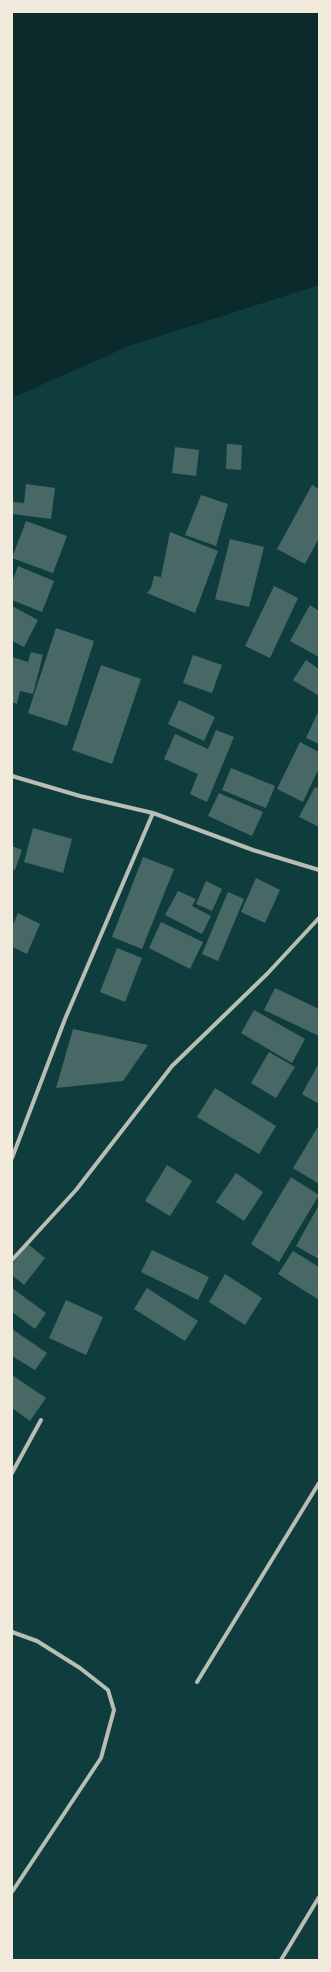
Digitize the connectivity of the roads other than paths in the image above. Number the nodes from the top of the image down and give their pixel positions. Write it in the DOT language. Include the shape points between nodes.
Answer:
graph roads {
  1 [pos="12,776"];
  2 [pos="153,813"];
  3 [pos="319,870"];
  4 [pos="319,918"];
  5 [pos="12,1158"];
  6 [pos="12,1260"];
  7 [pos="42,1420"];
  8 [pos="12,1473"];
  9 [pos="319,1482"];
  10 [pos="12,1632"];
  11 [pos="196,1682"];
  12 [pos="12,1892"];
  13 [pos="319,1897"];
  14 [pos="281,1960"];
  1 -- 2 [label="street" via="80,796"];
  2 -- 3 [label="street" via="253,850"];
  2 -- 5 [label="street" via="65,1019"];
  4 -- 6 [label="street" via="267,974 172,1066 76,1190"];
  7 -- 8 [label="street"];
  9 -- 11 [label="street"];
  10 -- 12 [label="street" via="37,1642 80,1668 108,1690 114,1710 100,1758"];
  13 -- 14 [label="street"];
}
